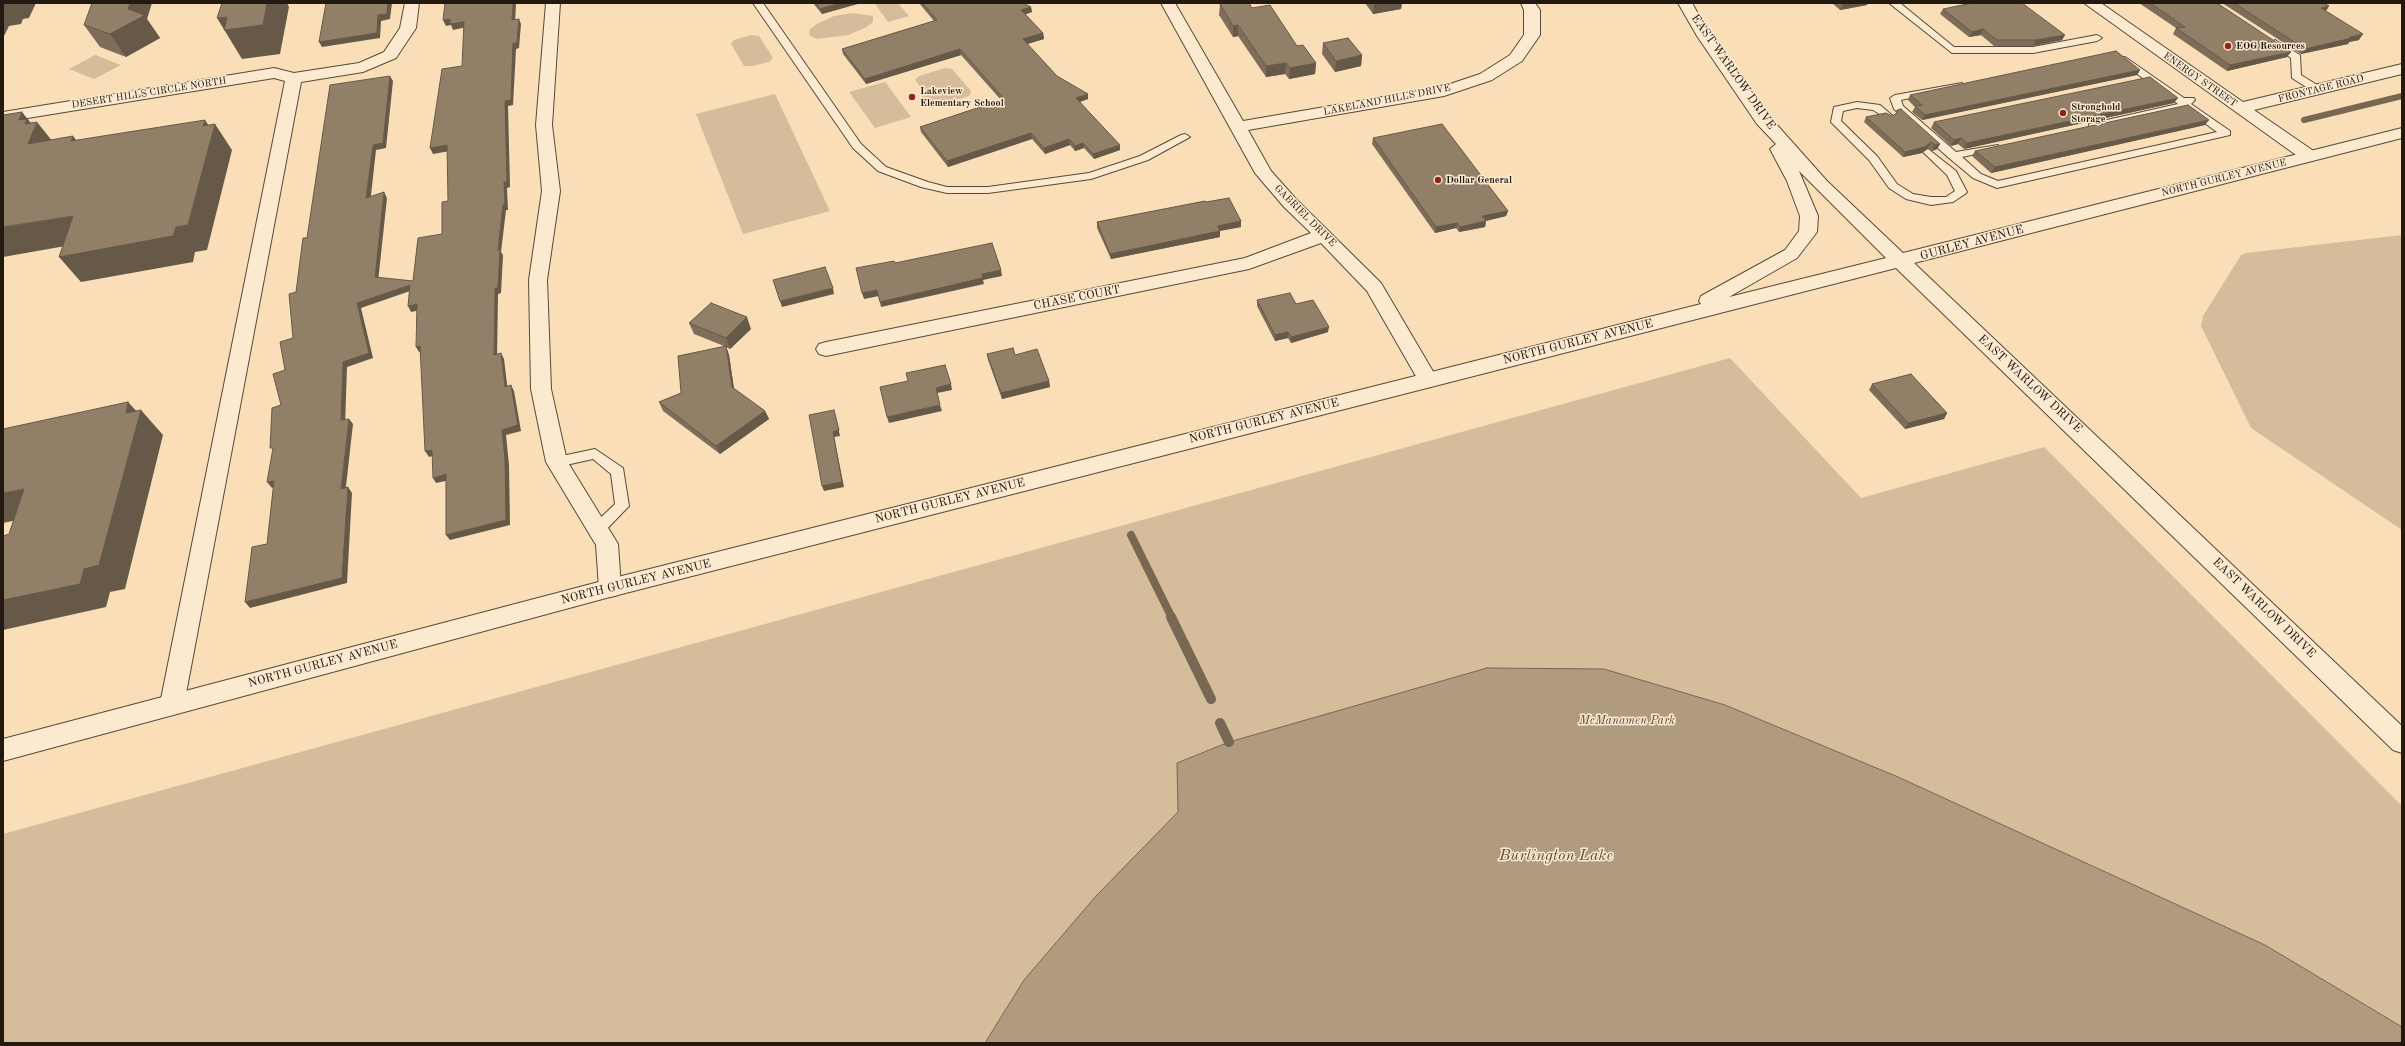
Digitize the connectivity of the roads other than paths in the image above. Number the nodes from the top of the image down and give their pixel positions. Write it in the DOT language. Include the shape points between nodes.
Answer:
graph roads {
  1 [pos="412,3"];
  2 [pos="553,3"];
  3 [pos="758,3"];
  4 [pos="1168,3"];
  5 [pos="1528,3"];
  6 [pos="1685,3"];
  7 [pos="1894,3"];
  8 [pos="2091,3"];
  9 [pos="2264,36"];
  10 [pos="2097,38"];
  11 [pos="2115,52"];
  12 [pos="2402,69"];
  13 [pos="2149,77"];
  14 [pos="294,78"];
  15 [pos="2134,81"];
  16 [pos="1971,82"];
  17 [pos="2318,90"];
  18 [pos="2187,102"];
  19 [pos="2241,108"];
  20 [pos="3,117"];
  21 [pos="1889,117"];
  22 [pos="1763,120"];
  23 [pos="1935,123"];
  24 [pos="1920,126"];
  25 [pos="1239,127"];
  26 [pos="2078,129"];
  27 [pos="2402,133"];
  28 [pos="1185,137"];
  29 [pos="2008,144"];
  30 [pos="1928,152"];
  31 [pos="1953,156"];
  32 [pos="2309,156"];
  33 [pos="2045,224"];
  34 [pos="1324,235"];
  35 [pos="1900,262"];
  36 [pos="1681,316"];
  37 [pos="826,349"];
  38 [pos="1428,380"];
  39 [pos="557,462"];
  40 [pos="598,529"];
  41 [pos="610,588"];
  42 [pos="172,704"];
  43 [pos="2402,742"];
  44 [pos="3,750"];
  1 -- 14 [label="street" via="408,28 390,54 363,67"];
  2 -- 39 [label="street" via="544,125 551,191 538,280 541,389"];
  3 -- 28 [label="lane" via="857,146 882,169 925,185 947,190 988,190 1091,176 1144,158"];
  4 -- 25 [label="street, GABRIEL DRIVE"];
  5 -- 25 [label="street, LAKELAND HILLS DRIVE" via="1532,10 1532,35 1516,58 1486,77 1444,91"];
  6 -- 22 [label="street, EAST WARLOW DRIVE" via="1702,33"];
  7 -- 10 [label="lane" via="1952,50 2033,50"];
  8 -- 19 [label="street, ENERGY STREET"];
  9 -- 17 [label="lane" via="2296,57 2296,76"];
  11 -- 13 [label="lane"];
  12 -- 17 [label="street, FRONTAGE ROAD"];
  13 -- 15 [label="lane"];
  13 -- 18 [label="lane"];
  14 -- 20 [label="street, DESERT HILLS CIRCLE NORTH" via="274,73"];
  14 -- 42 [label="street"];
  16 -- 24 [label="lane" via="1895,98 1898,107"];
  17 -- 19 [label="street, FRONTAGE ROAD"];
  18 -- 26 [label="lane"];
  18 -- 31 [label="lane" via="2226,133 1997,185 1977,176"];
  19 -- 32 [label="street, ENERGY STREET"];
  21 -- 30 [label="lane" via="1876,107 1857,104 1838,109 1836,122 1873,158 1893,186 1910,197 1931,201 1948,200 1961,192 1952,173"];
  22 -- 35 [label="street, EAST WARLOW DRIVE" via="1821,185"];
  22 -- 36 [label="street" via="1796,181 1809,216 1808,232 1791,254"];
  23 -- 24 [label="lane"];
  24 -- 31 [label="lane"];
  25 -- 34 [label="street, GABRIEL DRIVE" via="1264,173 1290,203"];
  27 -- 32 [label="street, NORTH GURLEY AVENUE"];
  29 -- 31 [label="lane"];
  32 -- 33 [label="street, NORTH GURLEY AVENUE"];
  33 -- 35 [label="street, GURLEY AVENUE"];
  34 -- 37 [label="street, CHASE COURT" via="1249,263"];
  34 -- 38 [label="street, GABRIEL DRIVE" via="1374,287"];
  35 -- 36 [label="street, NORTH GURLEY AVENUE"];
  35 -- 43 [label="street, EAST WARLOW DRIVE"];
  36 -- 38 [label="street, NORTH GURLEY AVENUE"];
  38 -- 41 [label="street, NORTH GURLEY AVENUE"];
  39 -- 40 [label="street"];
  39 -- 40 [label="lane" via="595,454 618,472 622,506"];
  40 -- 41 [label="street" via="607,544"];
  41 -- 42 [label="street, NORTH GURLEY AVENUE"];
  42 -- 44 [label="street, NORTH GURLEY AVENUE"];
}
